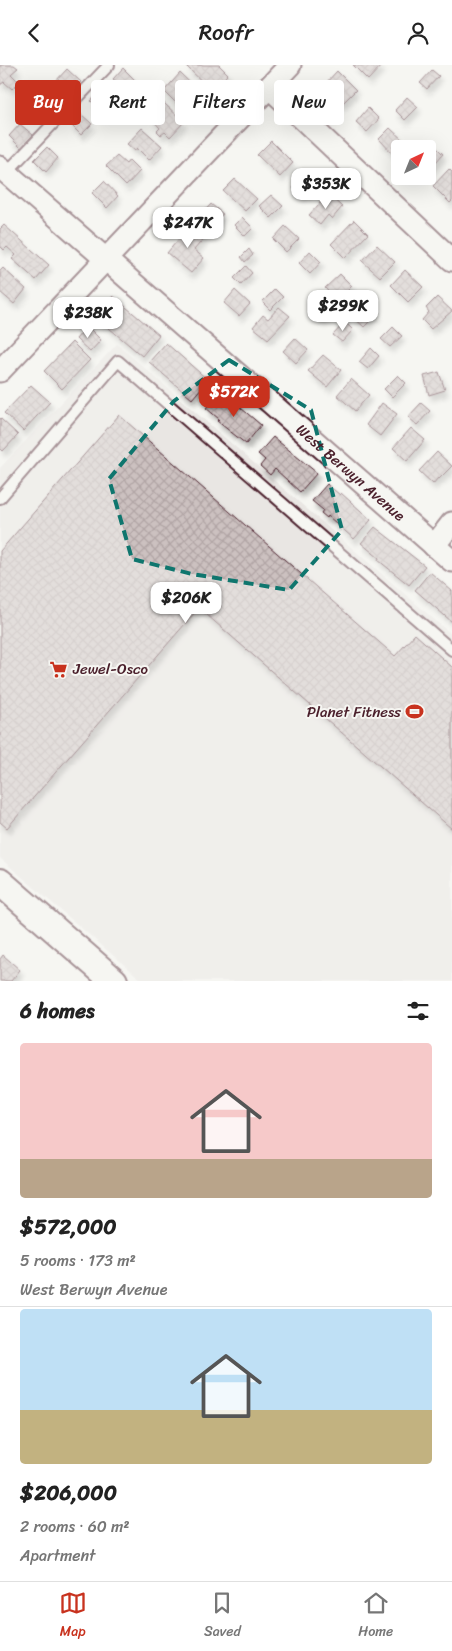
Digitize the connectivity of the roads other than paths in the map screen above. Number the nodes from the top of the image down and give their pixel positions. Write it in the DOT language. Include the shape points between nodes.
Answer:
graph roads {
  1 [pos="109,65"];
  2 [pos="290,65"];
  3 [pos="269,87"];
  4 [pos="2,173"];
  5 [pos="105,259"];
  6 [pos="452,260"];
  7 [pos="0,371"];
  8 [pos="0,498"];
  9 [pos="452,523"];
  10 [pos="434,546"];
  11 [pos="452,561"];
  12 [pos="452,650"];
  13 [pos="0,882"];
  14 [pos="114,981"];
  1 -- 4 [label="lane"];
  2 -- 3 [label="street"];
  3 -- 5 [label="street"];
  3 -- 6 [label="street"];
  4 -- 5 [label="street, West Berwyn Avenue"];
  5 -- 7 [label="street"];
  5 -- 10 [label="street, West Berwyn Avenue"];
  8 -- 12 [label="lane" via="118,361"];
  9 -- 10 [label="street"];
  10 -- 11 [label="street, West Berwyn Avenue"];
  13 -- 14 [label="street"];
}
